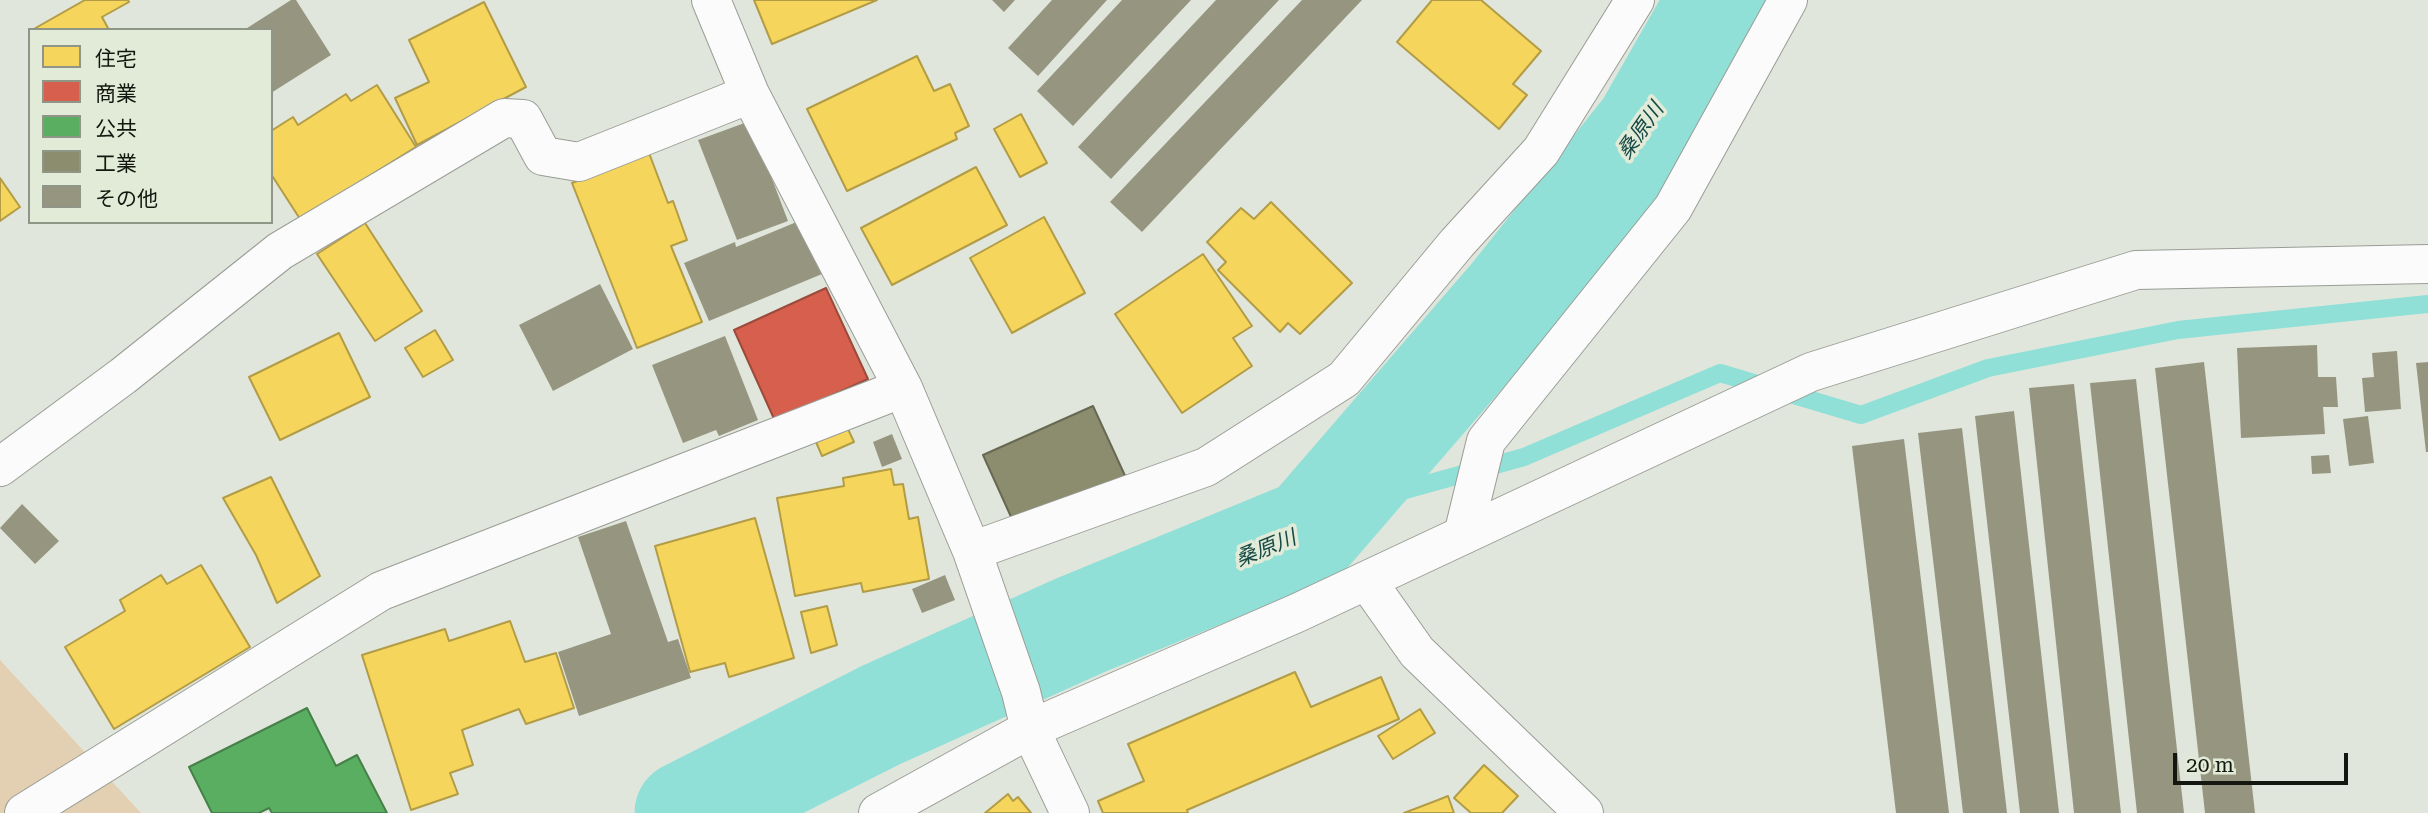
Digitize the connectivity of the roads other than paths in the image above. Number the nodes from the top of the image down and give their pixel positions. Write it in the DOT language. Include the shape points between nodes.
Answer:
graph roads {
  1 [pos="711,0"];
  2 [pos="1635,0"];
  3 [pos="1787,0"];
  4 [pos="750,94"];
  5 [pos="2428,264"];
  6 [pos="902,387"];
  7 [pos="0,467"];
  8 [pos="1463,535"];
  9 [pos="972,551"];
  10 [pos="1367,581"];
  11 [pos="1030,729"];
  12 [pos="24,813"];
  13 [pos="878,813"];
  14 [pos="1070,813"];
  15 [pos="1584,813"];
  1 -- 4 [label="street"];
  2 -- 9 [label="street" via="1541,152 1457,243 1344,379 1206,467"];
  3 -- 8 [label="street" via="1673,208 1486,441"];
  4 -- 6 [label="street"];
  4 -- 7 [label="street" via="579,162 543,156 523,119 504,118 281,251"];
  5 -- 8 [label="street" via="2136,270 1811,372"];
  6 -- 9 [label="street"];
  6 -- 12 [label="street" via="381,591"];
  8 -- 10 [label="street"];
  9 -- 11 [label="street"];
  10 -- 11 [label="street"];
  10 -- 15 [label="street" via="1417,652"];
  11 -- 13 [label="street"];
  11 -- 14 [label="street"];
}
